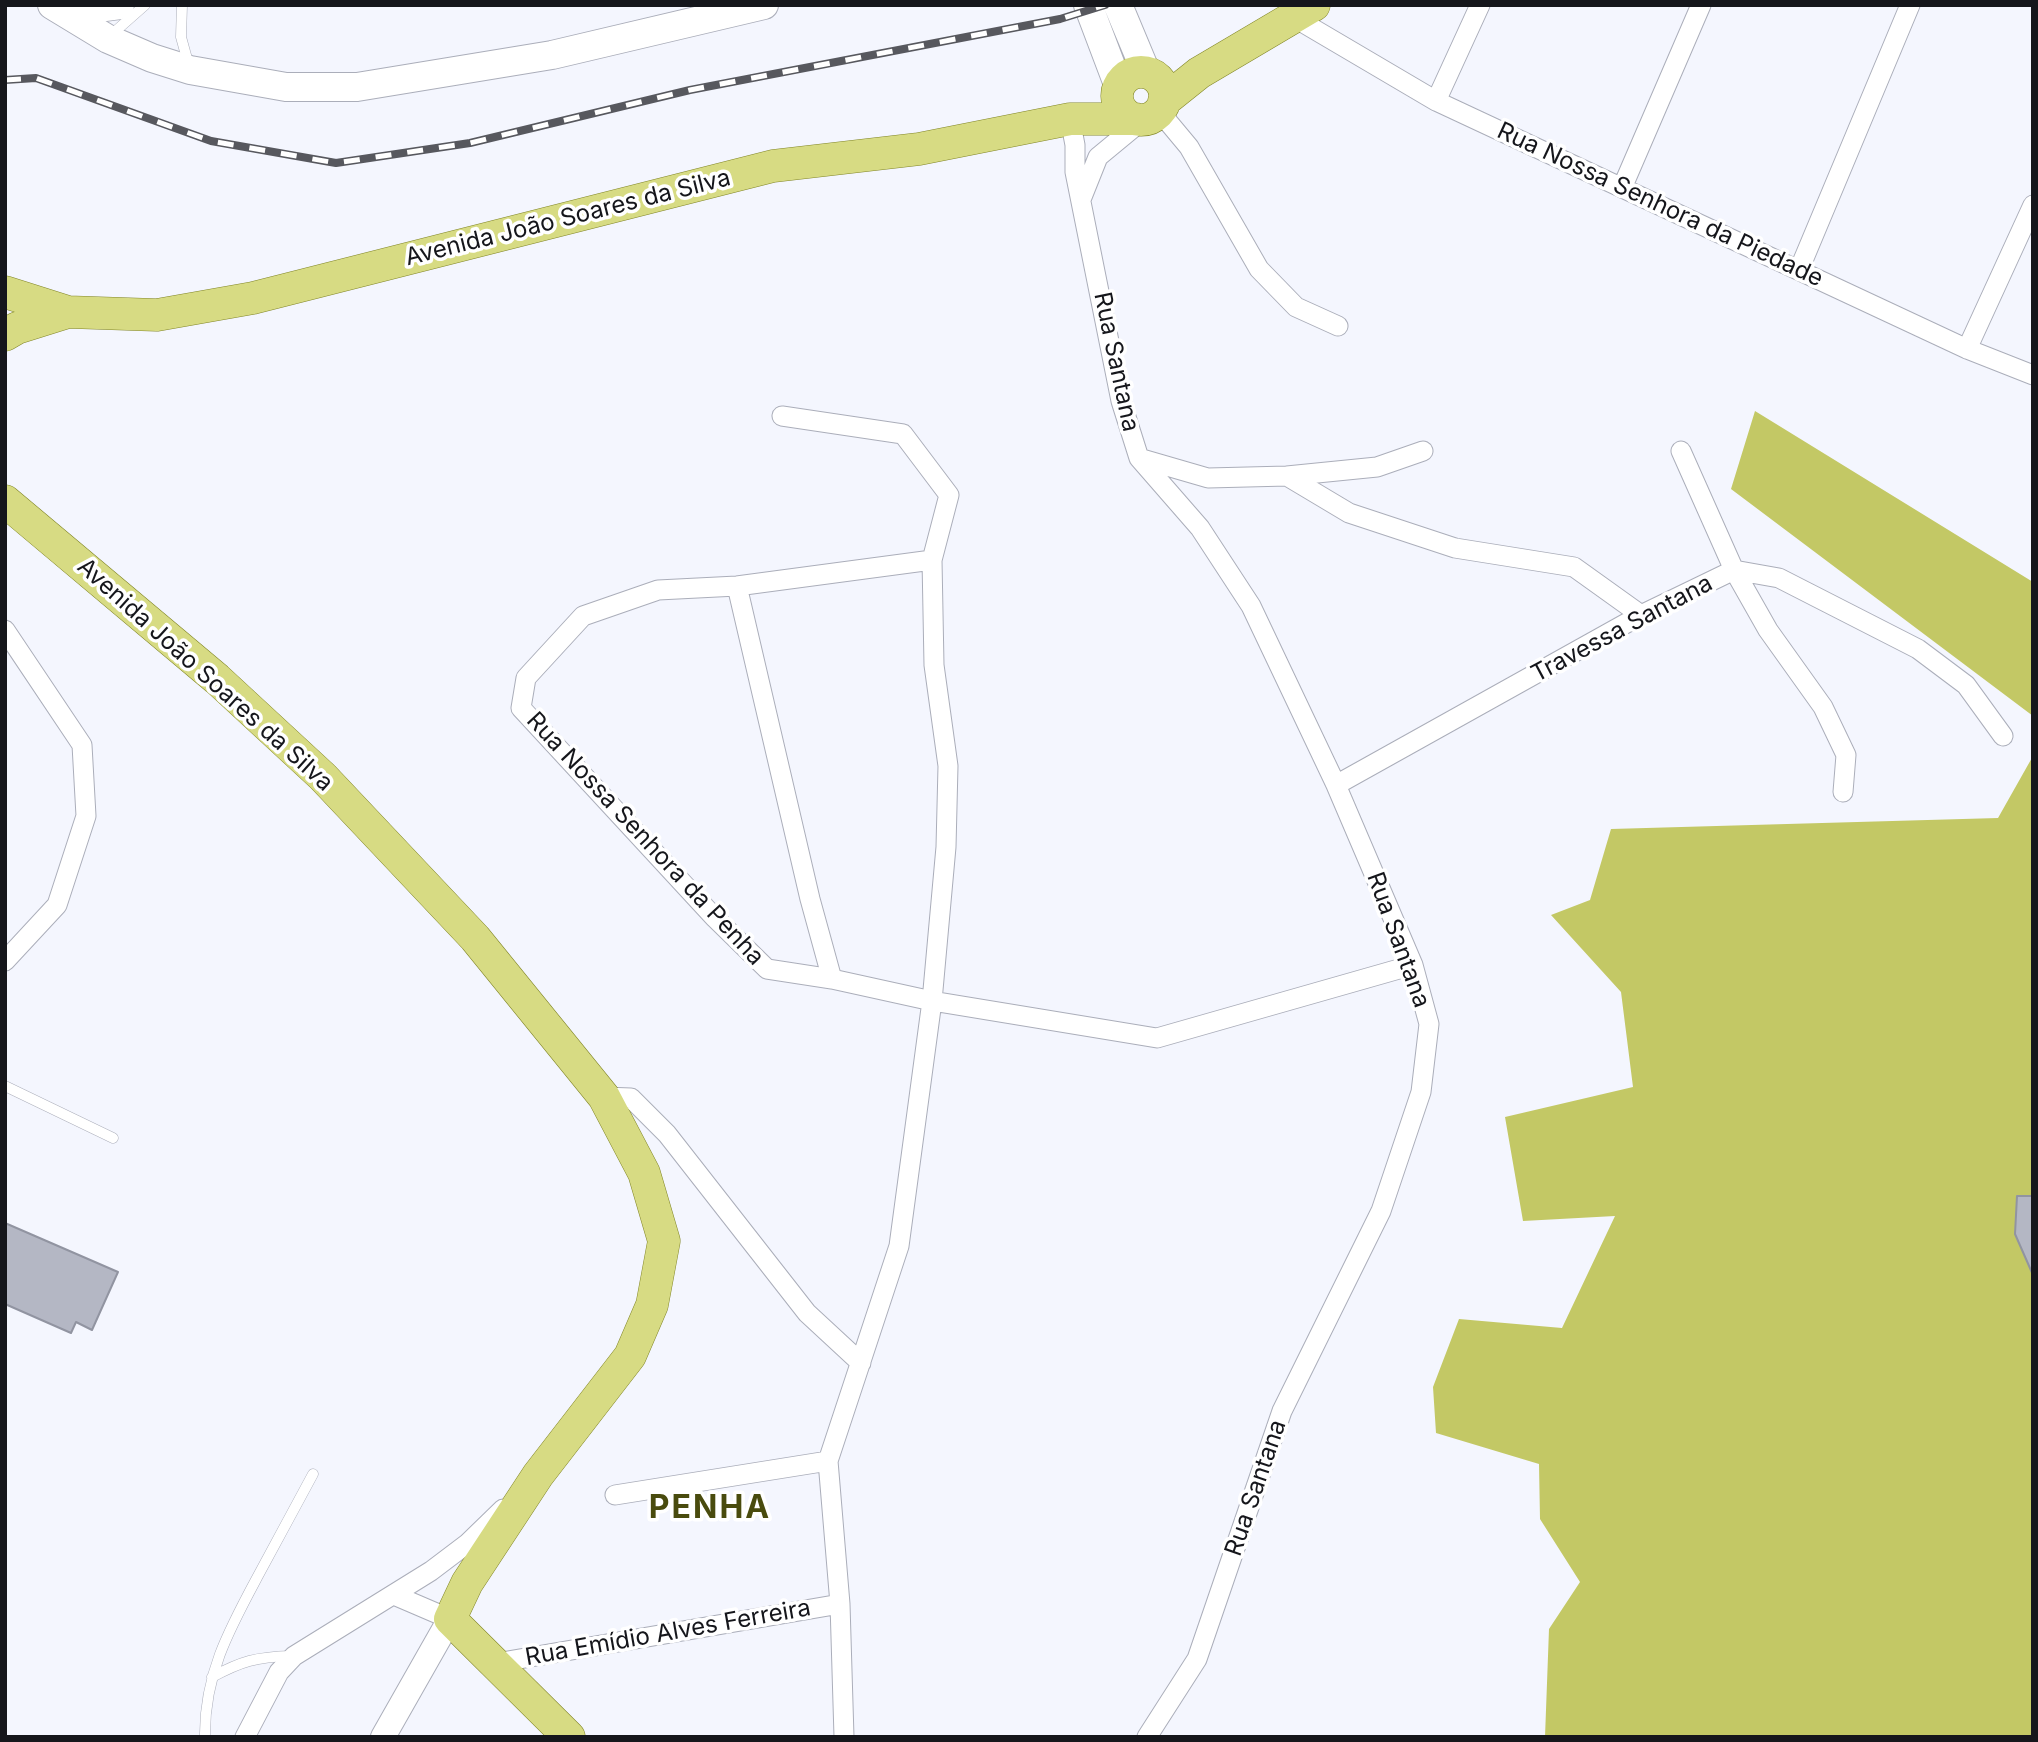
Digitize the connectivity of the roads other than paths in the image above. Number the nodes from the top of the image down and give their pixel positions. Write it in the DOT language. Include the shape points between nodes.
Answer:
graph roads {
  1 [pos="120,5"];
  2 [pos="145,5"];
  3 [pos="182,5"];
  4 [pos="764,5"];
  5 [pos="1088,5"];
  6 [pos="1118,5"];
  7 [pos="1480,5"];
  8 [pos="1700,5"];
  9 [pos="1910,5"];
  10 [pos="53,6"];
  11 [pos="1304,11"];
  12 [pos="108,39"];
  13 [pos="190,70"];
  14 [pos="1143,98"];
  15 [pos="1436,101"];
  16 [pos="1070,119"];
  17 [pos="1622,188"];
  18 [pos="1082,197"];
  19 [pos="2033,205"];
  20 [pos="1799,270"];
  21 [pos="5,292"];
  22 [pos="68,312"];
  23 [pos="1338,326"];
  24 [pos="5,335"];
  25 [pos="1967,349"];
  26 [pos="2033,375"];
  27 [pos="782,416"];
  28 [pos="1423,450"];
  29 [pos="1681,451"];
  30 [pos="1139,458"];
  31 [pos="1287,476"];
  32 [pos="5,501"];
  33 [pos="932,560"];
  34 [pos="1734,570"];
  35 [pos="737,586"];
  36 [pos="1641,615"];
  37 [pos="5,630"];
  38 [pos="2003,736"];
  39 [pos="1336,785"];
  40 [pos="1843,792"];
  41 [pos="5,961"];
  42 [pos="1413,965"];
  43 [pos="832,979"];
  44 [pos="932,1001"];
  45 [pos="5,1086"];
  46 [pos="604,1097"];
  47 [pos="113,1138"];
  48 [pos="861,1363"];
  49 [pos="828,1461"];
  50 [pos="313,1474"];
  51 [pos="538,1475"];
  52 [pos="615,1495"];
  53 [pos="394,1595"];
  54 [pos="840,1604"];
  55 [pos="450,1619"];
  56 [pos="293,1656"];
  57 [pos="496,1662"];
  58 [pos="212,1677"];
  59 [pos="205,1737"];
  60 [pos="245,1737"];
  61 [pos="383,1737"];
  62 [pos="569,1737"];
  63 [pos="844,1737"];
  64 [pos="1147,1737"];
  1 -- 10 [label="main road" via="90,9"];
  2 -- 12 [label="lane"];
  3 -- 13 [label="lane" via="181,37"];
  4 -- 13 [label="main road" via="552,55 357,87 286,87"];
  5 -- 14 [label="main road"];
  6 -- 14 [label="main road"];
  7 -- 15 [label="street"];
  8 -- 17 [label="street"];
  9 -- 20 [label="street"];
  10 -- 12 [label="main road"];
  11 -- 14 [label="main road, Avenida João Soares da Silva" via="1199,73"];
  11 -- 15 [label="street, Rua Nossa Senhora da Piedade"];
  12 -- 13 [label="main road"];
  14 -- 16 [label="main road, Avenida João Soares da Silva"];
  14 -- 18 [label="street" via="1098,157"];
  14 -- 23 [label="street" via="1189,147 1259,269 1296,307"];
  15 -- 17 [label="street, Rua Nossa Senhora da Piedade"];
  16 -- 18 [label="street, Rua Santana"];
  16 -- 22 [label="main road, Avenida João Soares da Silva" via="919,149 772,166 253,298 158,315"];
  17 -- 20 [label="street, Rua Nossa Senhora da Piedade"];
  18 -- 30 [label="street, Rua Santana" via="1121,401"];
  19 -- 25 [label="street"];
  20 -- 25 [label="street, Rua Nossa Senhora da Piedade"];
  21 -- 22 [label="main road, Avenida João Soares da Silva"];
  22 -- 24 [label="main road, Avenida João Soares da Silva"];
  25 -- 26 [label="street, Rua Nossa Senhora da Piedade"];
  27 -- 33 [label="street" via="903,434 949,495"];
  28 -- 31 [label="street" via="1377,467"];
  29 -- 34 [label="street"];
  30 -- 31 [label="street" via="1208,478"];
  30 -- 39 [label="street, Rua Santana" via="1200,528 1251,606"];
  31 -- 36 [label="street" via="1349,513 1455,548 1574,567"];
  32 -- 46 [label="main road, Avenida João Soares da Silva" via="217,679 323,777 475,938"];
  33 -- 35 [label="street, Rua Nossa Senhora da Penha"];
  33 -- 44 [label="street" via="934,664 948,766 946,847"];
  34 -- 36 [label="street, Travessa Santana"];
  34 -- 38 [label="street, Travessa Santana" via="1779,578 1918,649 1966,685"];
  34 -- 40 [label="street" via="1768,630 1823,707 1846,755"];
  35 -- 43 [label="street"];
  35 -- 43 [label="street, Rua Nossa Senhora da Penha" via="658,590 583,616 526,678 521,708 767,969"];
  36 -- 39 [label="street, Travessa Santana"];
  37 -- 41 [label="street" via="82,745 86,816 57,905"];
  39 -- 42 [label="street, Rua Santana"];
  42 -- 44 [label="street, Rua Nossa Senhora da Penha" via="1157,1038"];
  42 -- 64 [label="street, Rua Santana" via="1429,1024 1421,1092 1381,1211 1282,1411 1197,1659"];
  43 -- 44 [label="street, Rua Nossa Senhora da Penha"];
  44 -- 48 [label="street" via="899,1246"];
  45 -- 47 [label="lane"];
  46 -- 48 [label="street" via="631,1098 658,1125 807,1313"];
  46 -- 51 [label="main road, Avenida João Soares da Silva" via="644,1173 664,1241 652,1305 630,1356"];
  48 -- 49 [label="street"];
  49 -- 52 [label="street"];
  49 -- 54 [label="street"];
  50 -- 58 [label="lane" via="224,1640"];
  51 -- 53 [label="street" via="468,1544"];
  51 -- 55 [label="main road, Avenida João Soares da Silva" via="467,1583"];
  53 -- 55 [label="street"];
  53 -- 56 [label="street"];
  54 -- 57 [label="street, Rua Emídio Alves Ferreira"];
  54 -- 63 [label="street"];
  55 -- 57 [label="main road"];
  55 -- 61 [label="street, Avenida João Soares da Silva"];
  56 -- 58 [label="lane" via="250,1660"];
  56 -- 60 [label="street" via="279,1672"];
  57 -- 62 [label="main road"];
  58 -- 59 [label="lane"];
}
